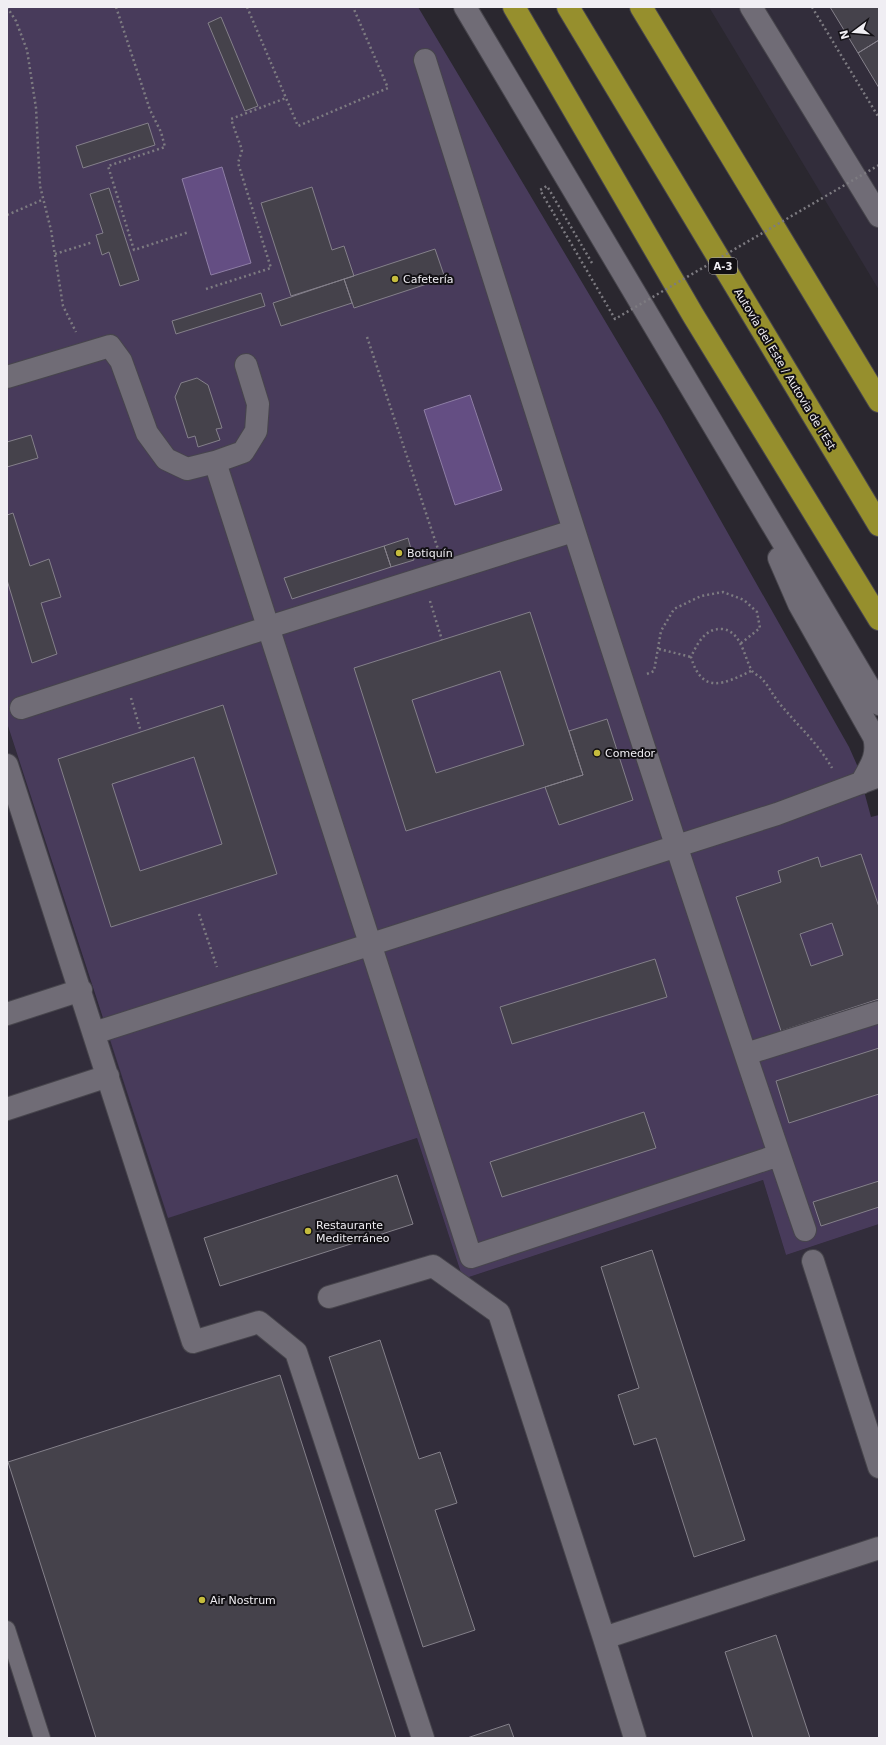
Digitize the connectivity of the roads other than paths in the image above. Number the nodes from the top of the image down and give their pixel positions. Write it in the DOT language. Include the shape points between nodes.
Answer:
graph roads {
  1 [pos="465,7"];
  2 [pos="514,7"];
  3 [pos="568,7"];
  4 [pos="641,7"];
  5 [pos="752,7"];
  6 [pos="425,60"];
  7 [pos="876,206"];
  8 [pos="246,365"];
  9 [pos="7,376"];
  10 [pos="879,401"];
  11 [pos="215,462"];
  12 [pos="743,476"];
  13 [pos="879,525"];
  14 [pos="573,531"];
  15 [pos="879,619"];
  16 [pos="269,627"];
  17 [pos="879,704"];
  18 [pos="21,708"];
  19 [pos="7,765"];
  20 [pos="866,784"];
  21 [pos="676,845"];
  22 [pos="371,944"];
  23 [pos="81,990"];
  24 [pos="879,1012"];
  25 [pos="7,1014"];
  26 [pos="94,1033"];
  27 [pos="746,1054"];
  28 [pos="108,1076"];
  29 [pos="7,1109"];
  30 [pos="779,1155"];
  31 [pos="805,1230"];
  32 [pos="813,1261"];
  33 [pos="329,1297"];
  34 [pos="879,1467"];
  35 [pos="879,1548"];
  36 [pos="7,1628"];
  37 [pos="604,1638"];
  38 [pos="42,1738"];
  39 [pos="423,1738"];
  40 [pos="634,1738"];
  1 -- 12 [label="street"];
  2 -- 15 [label="highway" via="693,315"];
  3 -- 13 [label="highway, Autovía del Este / Autovia de l'Est / A-3"];
  4 -- 10 [label="highway"];
  5 -- 7 [label="street"];
  6 -- 14 [label="street"];
  8 -- 11 [label="street" via="258,404 256,431 243,452"];
  9 -- 11 [label="street" via="110,346 121,361 147,433 166,459 187,469"];
  11 -- 16 [label="street"];
  12 -- 17 [label="street"];
  12 -- 20 [label="street" via="799,604 874,737 877,747"];
  14 -- 16 [label="street"];
  14 -- 21 [label="street"];
  16 -- 18 [label="street"];
  16 -- 22 [label="street"];
  19 -- 23 [label="street"];
  20 -- 21 [label="street"];
  21 -- 22 [label="street"];
  21 -- 27 [label="street"];
  22 -- 26 [label="street"];
  22 -- 30 [label="street" via="471,1257"];
  23 -- 25 [label="street"];
  23 -- 26 [label="street"];
  24 -- 27 [label="street"];
  26 -- 28 [label="street"];
  27 -- 30 [label="street"];
  28 -- 29 [label="street"];
  28 -- 39 [label="street" via="194,1342 259,1322 296,1352"];
  30 -- 31 [label="street"];
  32 -- 34 [label="street"];
  33 -- 37 [label="street" via="433,1266 499,1313"];
  35 -- 37 [label="street"];
  36 -- 38 [label="lane"];
  37 -- 40 [label="street"];
}
